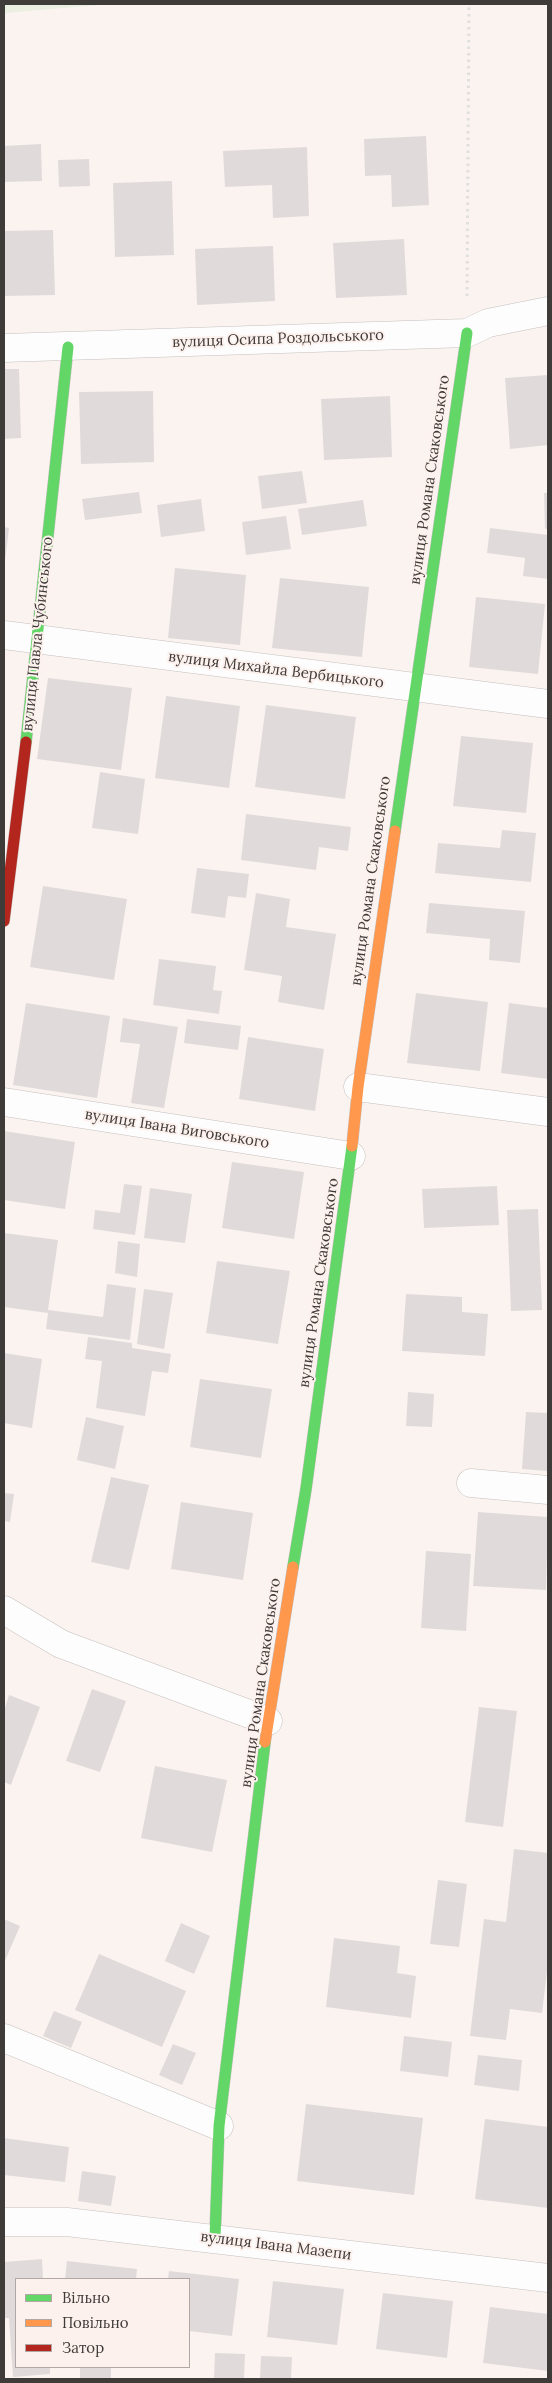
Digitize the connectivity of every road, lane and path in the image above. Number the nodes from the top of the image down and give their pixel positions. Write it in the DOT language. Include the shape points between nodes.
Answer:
graph roads {
  1 [pos="468,4"];
  2 [pos="548,310"];
  3 [pos="467,333"];
  4 [pos="68,346"];
  5 [pos="4,348"];
  6 [pos="4,635"];
  7 [pos="38,640"];
  8 [pos="414,688"];
  9 [pos="548,704"];
  10 [pos="4,921"];
  11 [pos="358,1086"];
  12 [pos="4,1102"];
  13 [pos="548,1112"];
  14 [pos="351,1156"];
  15 [pos="471,1483"];
  16 [pos="548,1490"];
  17 [pos="4,1610"];
  18 [pos="268,1721"];
  19 [pos="4,2038"];
  20 [pos="220,2126"];
  21 [pos="4,2222"];
  22 [pos="215,2238"];
  23 [pos="548,2278"];
  1 -- 3 [label="path"];
  2 -- 3 [label="street, вулиця Осипа Роздольського" via="488,323"];
  3 -- 4 [label="street, вулиця Осипа Роздольського"];
  3 -- 8 [label="street, вулиця Романа Скаковського"];
  4 -- 5 [label="street, вулиця Осипа Роздольського"];
  4 -- 7 [label="street, вулиця Павла Чубинського"];
  6 -- 7 [label="street, вулиця Михайла Вербицького"];
  7 -- 8 [label="street, вулиця Михайла Вербицького"];
  7 -- 10 [label="street, вулиця Павла Чубинського"];
  8 -- 9 [label="street, вулиця Михайла Вербицького"];
  8 -- 11 [label="street, вулиця Романа Скаковського"];
  11 -- 13 [label="street"];
  11 -- 14 [label="street, вулиця Романа Скаковського"];
  12 -- 14 [label="street, вулиця Івана Виговського"];
  14 -- 18 [label="street, вулиця Романа Скаковського" via="306,1489"];
  15 -- 16 [label="street"];
  17 -- 18 [label="street" via="61,1644"];
  18 -- 20 [label="street, вулиця Романа Скаковського"];
  19 -- 20 [label="street"];
  20 -- 22 [label="street, вулиця Романа Скаковського"];
  21 -- 22 [label="street, вулиця Івана Мазепи" via="67,2222"];
  22 -- 23 [label="street, вулиця Івана Мазепи"];
}
